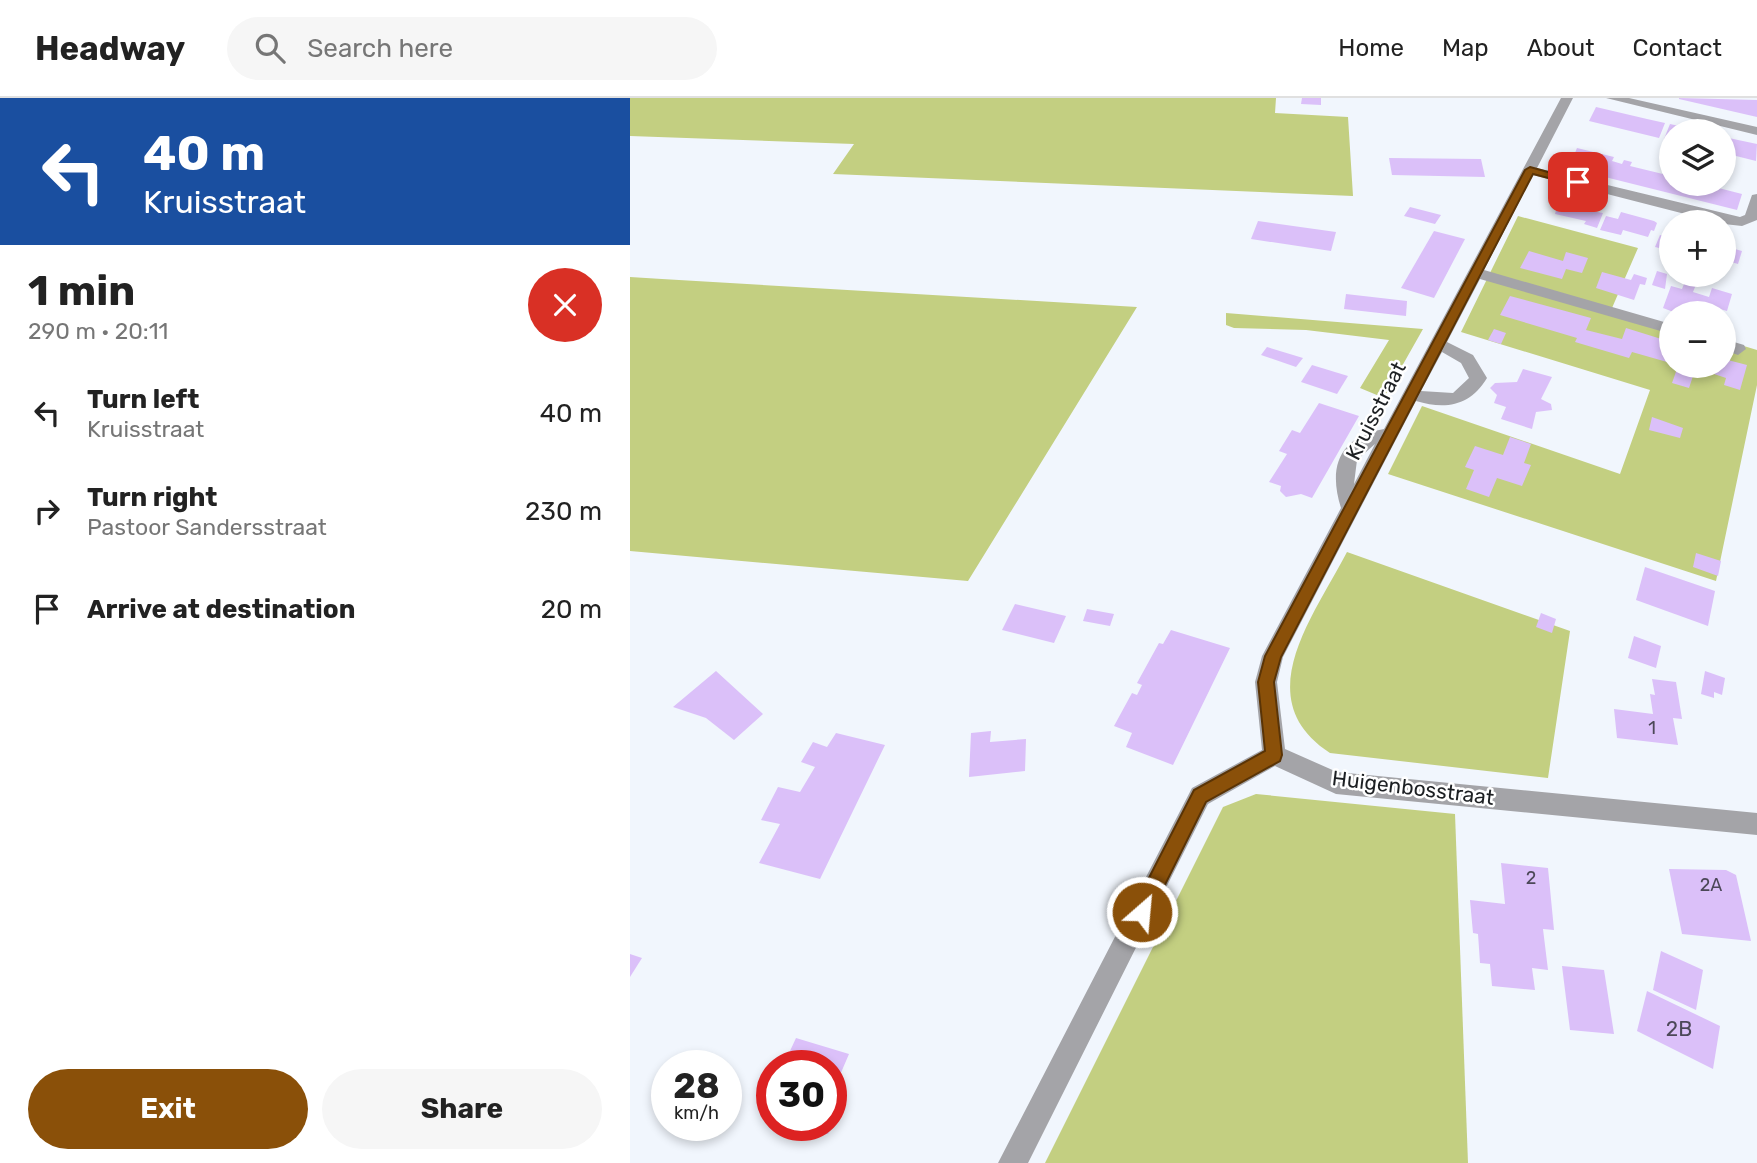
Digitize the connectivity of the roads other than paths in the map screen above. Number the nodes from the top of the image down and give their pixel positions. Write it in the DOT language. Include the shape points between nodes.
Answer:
graph roads {
  1 [pos="1567,98"];
  2 [pos="1612,98"];
  3 [pos="1757,131"];
  4 [pos="1530,170"];
  5 [pos="1757,198"];
  6 [pos="1475,272"];
  7 [pos="1659,326"];
  8 [pos="1436,344"];
  9 [pos="1411,394"];
  10 [pos="1274,755"];
  11 [pos="1757,824"];
  12 [pos="1013,1163"];
  1 -- 4 [label="street, Kruisstraat"];
  2 -- 3 [label="street"];
  4 -- 5 [label="street" via="1742,222 1752,217"];
  4 -- 6 [label="street, Kruisstraat"];
  6 -- 7 [label="street"];
  6 -- 8 [label="street, Kruisstraat"];
  8 -- 9 [label="street, Kruisstraat"];
  8 -- 9 [label="street" via="1460,352 1474,364 1478,378 1472,391 1457,399 1436,401"];
  9 -- 10 [label="street, Kruisstraat" via="1390,433 1367,439 1352,452 1342,480 1351,509 1273,656 1266,682"];
  10 -- 11 [label="street, Huigenbosstraat" via="1336,783"];
  10 -- 12 [label="street" via="1200,796"];
}
